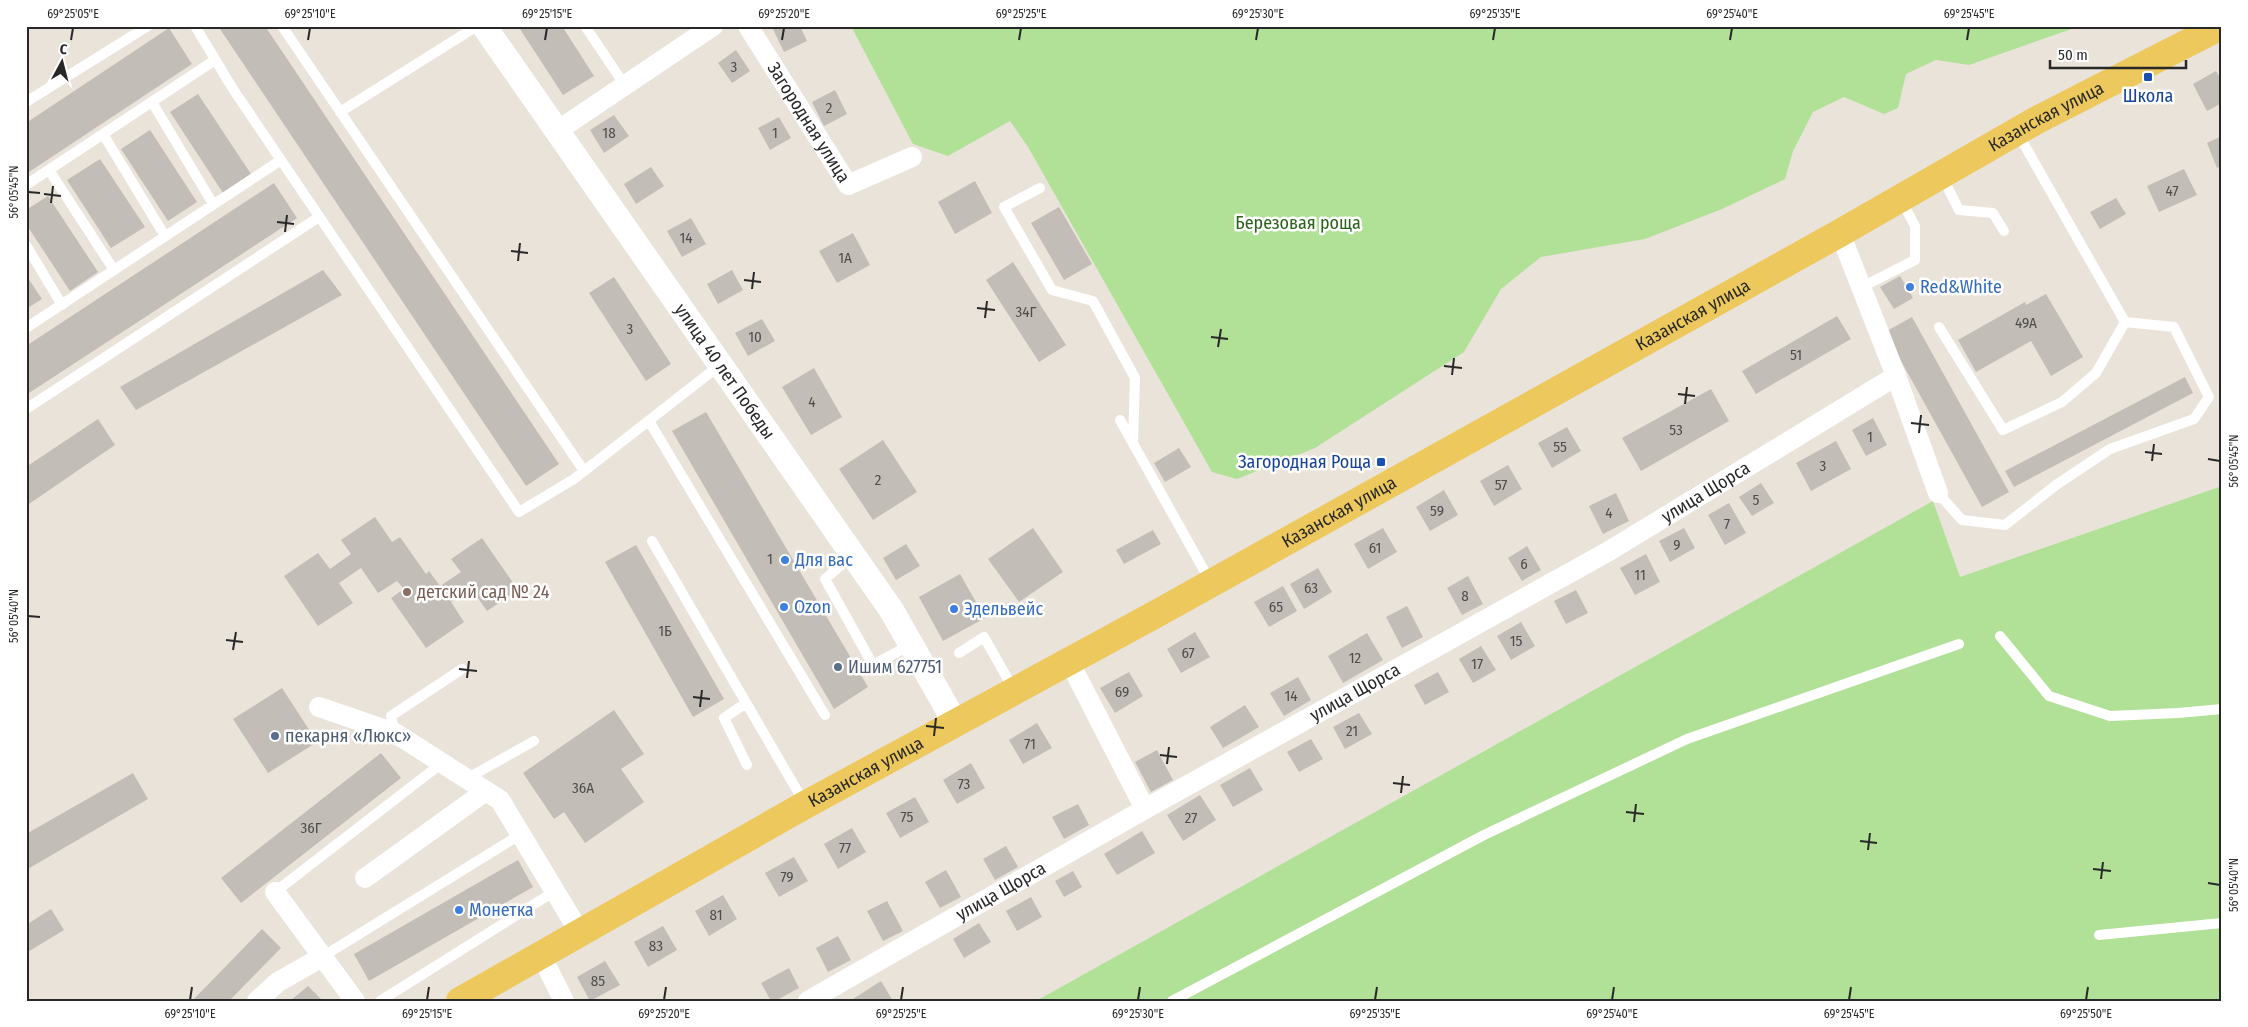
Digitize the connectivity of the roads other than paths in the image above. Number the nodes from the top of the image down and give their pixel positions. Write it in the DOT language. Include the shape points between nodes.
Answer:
graph roads {
  1 [pos="148,26"];
  2 [pos="195,26"];
  3 [pos="282,26"];
  4 [pos="477,26"];
  5 [pos="484,26"];
  6 [pos="585,26"];
  7 [pos="714,26"];
  8 [pos="748,26"];
  9 [pos="2221,26"];
  10 [pos="215,60"];
  11 [pos="620,78"];
  12 [pos="26,102"];
  13 [pos="152,102"];
  14 [pos="340,112"];
  15 [pos="557,131"];
  16 [pos="2017,131"];
  17 [pos="103,134"];
  18 [pos="912,157"];
  19 [pos="280,160"];
  20 [pos="49,170"];
  21 [pos="1941,175"];
  22 [pos="26,185"];
  23 [pos="1040,188"];
  24 [pos="1900,199"];
  25 [pos="213,204"];
  26 [pos="319,217"];
  27 [pos="2004,230"];
  28 [pos="1840,233"];
  29 [pos="165,236"];
  30 [pos="26,246"];
  31 [pos="114,270"];
  32 [pos="1862,287"];
  33 [pos="62,305"];
  34 [pos="2125,322"];
  35 [pos="1939,327"];
  36 [pos="26,328"];
  37 [pos="720,365"];
  38 [pos="1896,376"];
  39 [pos="26,409"];
  40 [pos="1120,420"];
  41 [pos="649,421"];
  42 [pos="1133,442"];
  43 [pos="584,471"];
  44 [pos="1938,493"];
  45 [pos="652,541"];
  46 [pos="853,555"];
  47 [pos="1211,582"];
  48 [pos="2000,636"];
  49 [pos="911,644"];
  50 [pos="1959,644"];
  51 [pos="958,653"];
  52 [pos="1068,661"];
  53 [pos="462,669"];
  54 [pos="1015,691"];
  55 [pos="746,703"];
  56 [pos="319,707"];
  57 [pos="2222,709"];
  58 [pos="825,715"];
  59 [pos="956,724"];
  60 [pos="395,732"];
  61 [pos="534,741"];
  62 [pos="442,763"];
  63 [pos="747,766"];
  64 [pos="466,778"];
  65 [pos="486,791"];
  66 [pos="805,805"];
  67 [pos="1145,809"];
  68 [pos="520,834"];
  69 [pos="364,878"];
  70 [pos="555,891"];
  71 [pos="275,892"];
  72 [pos="2222,923"];
  73 [pos="580,933"];
  74 [pos="2099,935"];
  75 [pos="540,955"];
  76 [pos="322,957"];
  77 [pos="257,1001"];
  78 [pos="354,1001"];
  79 [pos="380,1001"];
  80 [pos="460,1001"];
  81 [pos="564,1001"];
  82 [pos="808,1001"];
  83 [pos="1172,1001"];
  1 -- 12 [label="lane"];
  2 -- 10 [label="lane"];
  3 -- 14 [label="lane"];
  4 -- 14 [label="lane"];
  5 -- 15 [label="street, улица 40 лет Победы"];
  6 -- 11 [label="lane"];
  7 -- 15 [label="street"];
  8 -- 18 [label="street, Загородная улица" via="848,185"];
  9 -- 16 [label="main road, Казанская улица"];
  10 -- 13 [label="lane"];
  10 -- 19 [label="lane"];
  13 -- 17 [label="lane"];
  13 -- 25 [label="lane"];
  14 -- 43 [label="lane"];
  15 -- 37 [label="street, улица 40 лет Победы"];
  16 -- 21 [label="main road, Казанская улица"];
  16 -- 34 [label="lane"];
  17 -- 20 [label="lane"];
  17 -- 29 [label="lane"];
  19 -- 25 [label="lane"];
  19 -- 26 [label="lane"];
  20 -- 22 [label="lane"];
  20 -- 31 [label="lane"];
  21 -- 24 [label="main road, Казанская улица"];
  21 -- 27 [label="lane" via="1959,210 1993,213"];
  23 -- 42 [label="lane" via="1004,207 1052,290 1093,301 1126,361 1135,378"];
  24 -- 28 [label="main road, Казанская улица"];
  24 -- 32 [label="lane" via="1915,226 1915,260"];
  25 -- 29 [label="lane"];
  26 -- 39 [label="lane"];
  26 -- 43 [label="lane" via="519,512"];
  28 -- 32 [label="street"];
  28 -- 47 [label="main road, Казанская улица"];
  29 -- 31 [label="lane"];
  30 -- 33 [label="lane"];
  31 -- 33 [label="lane"];
  32 -- 38 [label="street"];
  33 -- 36 [label="lane"];
  34 -- 35 [label="lane" via="2096,373 2062,402 2003,430"];
  34 -- 44 [label="lane" via="2174,328 2209,397 2194,419 2110,449 2005,525 1962,520"];
  37 -- 41 [label="lane"];
  37 -- 46 [label="street, улица 40 лет Победы"];
  38 -- 44 [label="street"];
  38 -- 67 [label="street, улица Щорса" via="1609,551"];
  40 -- 42 [label="lane"];
  41 -- 43 [label="lane"];
  41 -- 58 [label="lane"];
  42 -- 47 [label="lane"];
  45 -- 55 [label="lane"];
  46 -- 49 [label="street, улица 40 лет Победы"];
  46 -- 49 [label="lane" via="825,579 872,664"];
  47 -- 52 [label="main road, Казанская улица"];
  48 -- 57 [label="lane" via="2050,696 2110,716"];
  49 -- 59 [label="street, улица 40 лет Победы"];
  50 -- 83 [label="lane" via="1687,739 1484,835"];
  51 -- 54 [label="lane" via="984,637"];
  52 -- 54 [label="main road, Казанская улица"];
  52 -- 67 [label="street"];
  53 -- 60 [label="lane" via="390,716"];
  54 -- 59 [label="main road, Казанская улица"];
  55 -- 63 [label="lane" via="724,718"];
  55 -- 66 [label="lane"];
  56 -- 60 [label="street"];
  59 -- 66 [label="main road, Казанская улица"];
  60 -- 62 [label="street"];
  61 -- 64 [label="lane"];
  62 -- 64 [label="street"];
  62 -- 71 [label="lane"];
  64 -- 65 [label="street"];
  65 -- 68 [label="street" via="500,800"];
  65 -- 69 [label="street"];
  66 -- 73 [label="main road, Казанская улица"];
  67 -- 82 [label="street, улица Щорса"];
  68 -- 70 [label="street"];
  68 -- 76 [label="lane"];
  70 -- 73 [label="street"];
  70 -- 79 [label="lane"];
  71 -- 76 [label="street"];
  72 -- 74 [label="lane"];
  73 -- 75 [label="main road, Казанская улица"];
  75 -- 80 [label="main road, Казанская улица"];
  75 -- 81 [label="street"];
  76 -- 77 [label="street" via="278,982"];
  76 -- 78 [label="street"];
}
